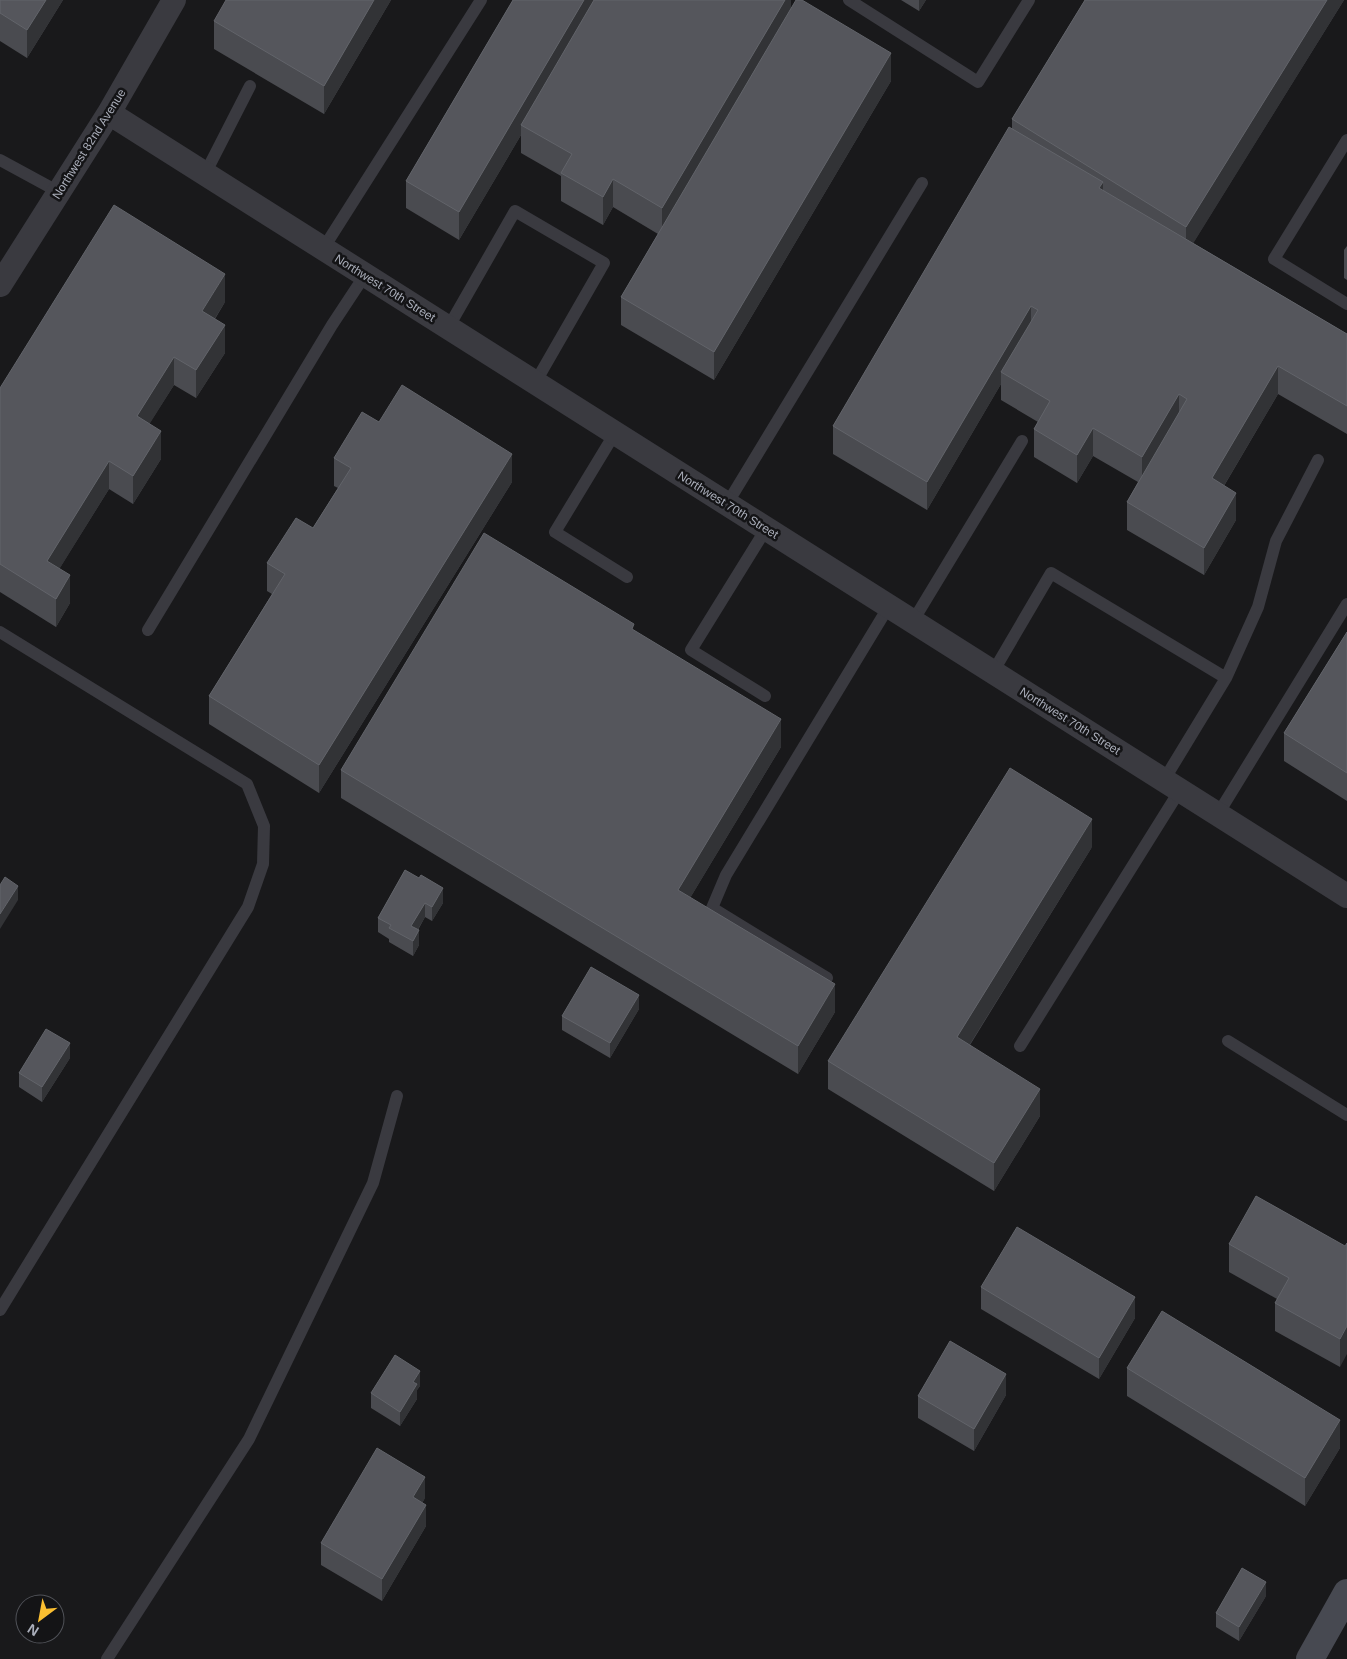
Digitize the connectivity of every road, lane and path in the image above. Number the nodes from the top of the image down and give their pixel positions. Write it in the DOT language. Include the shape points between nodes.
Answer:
graph roads {
  1 [pos="174,0"];
  2 [pos="481,0"];
  3 [pos="849,0"];
  4 [pos="1029,0"];
  5 [pos="250,86"];
  6 [pos="109,113"];
  7 [pos="1347,140"];
  8 [pos="0,160"];
  9 [pos="205,174"];
  10 [pos="922,183"];
  11 [pos="59,192"];
  12 [pos="323,249"];
  13 [pos="365,275"];
  14 [pos="0,285"];
  15 [pos="1347,304"];
  16 [pos="448,328"];
  17 [pos="535,383"];
  18 [pos="615,433"];
  19 [pos="1022,441"];
  20 [pos="1318,460"];
  21 [pos="727,504"];
  22 [pos="766,528"];
  23 [pos="628,576"];
  24 [pos="1347,604"];
  25 [pos="889,606"];
  26 [pos="913,621"];
  27 [pos="148,630"];
  28 [pos="0,632"];
  29 [pos="993,672"];
  30 [pos="1226,678"];
  31 [pos="765,696"];
  32 [pos="1172,785"];
  33 [pos="1218,814"];
  34 [pos="1347,896"];
  35 [pos="827,978"];
  36 [pos="1228,1042"];
  37 [pos="1020,1046"];
  38 [pos="397,1096"];
  39 [pos="1347,1115"];
  40 [pos="0,1310"];
  41 [pos="1347,1593"];
  42 [pos="106,1659"];
  43 [pos="1310,1659"];
  1 -- 6 [label="street, Northwest 82nd Avenue"];
  2 -- 12 [label="lane"];
  3 -- 4 [label="lane" via="978,82"];
  5 -- 9 [label="lane"];
  6 -- 9 [label="street, Northwest 70th Street"];
  6 -- 11 [label="street, Northwest 82nd Avenue"];
  7 -- 15 [label="lane" via="1274,259"];
  8 -- 11 [label="lane"];
  9 -- 12 [label="street, Northwest 70th Street"];
  10 -- 21 [label="lane"];
  11 -- 14 [label="street, Northwest 82nd Avenue"];
  12 -- 13 [label="street, Northwest 70th Street"];
  13 -- 16 [label="street, Northwest 70th Street"];
  13 -- 27 [label="lane"];
  16 -- 17 [label="street, Northwest 70th Street"];
  16 -- 17 [label="lane" via="515,211 604,263"];
  17 -- 18 [label="street, Northwest 70th Street"];
  18 -- 21 [label="street, Northwest 70th Street"];
  18 -- 23 [label="lane" via="555,532"];
  19 -- 26 [label="lane"];
  20 -- 30 [label="lane" via="1276,541 1258,607"];
  21 -- 22 [label="street, Northwest 70th Street"];
  22 -- 25 [label="street, Northwest 70th Street"];
  22 -- 31 [label="lane" via="691,650"];
  24 -- 33 [label="lane"];
  25 -- 26 [label="street, Northwest 70th Street"];
  25 -- 35 [label="lane" via="726,875 712,908"];
  26 -- 29 [label="street, Northwest 70th Street"];
  28 -- 40 [label="lane" via="247,784 264,826 262,864 248,907"];
  29 -- 30 [label="lane" via="1051,573"];
  29 -- 32 [label="street, Northwest 70th Street"];
  30 -- 32 [label="lane"];
  32 -- 33 [label="street, Northwest 70th Street"];
  32 -- 37 [label="lane"];
  33 -- 34 [label="street, Northwest 70th Street"];
  36 -- 39 [label="lane"];
  38 -- 42 [label="lane" via="373,1184 249,1439"];
  41 -- 43 [label="street"];
}
